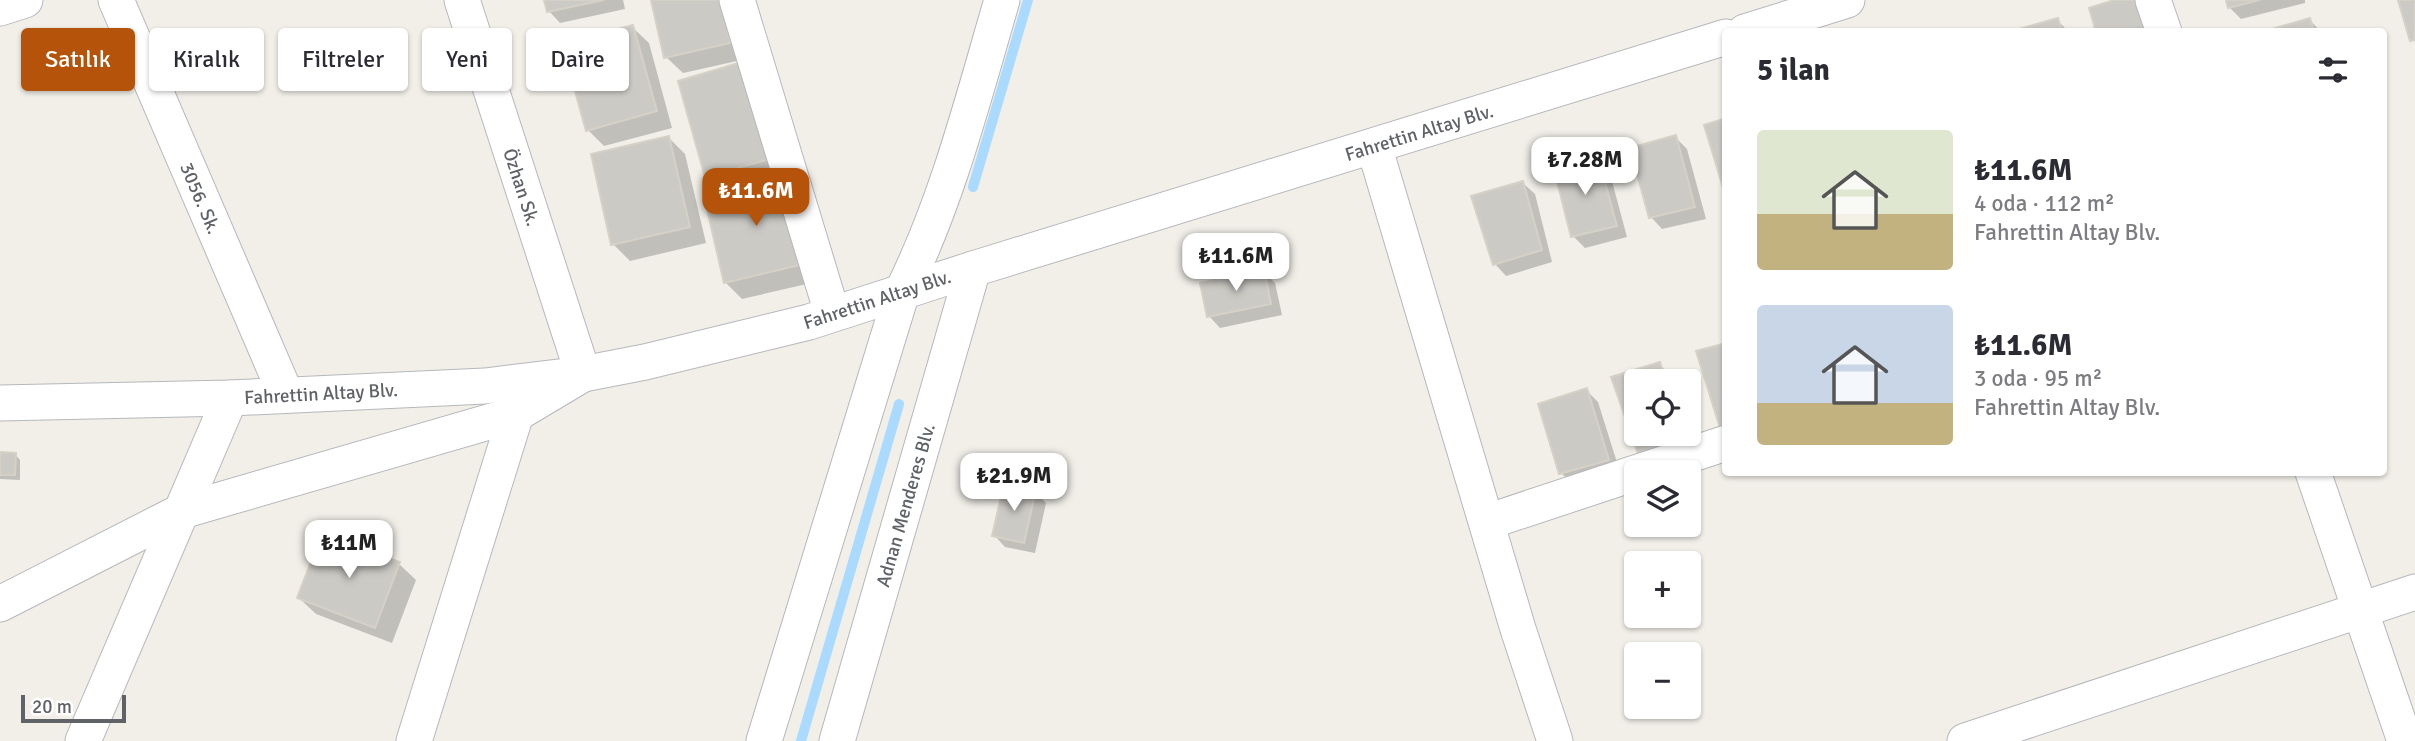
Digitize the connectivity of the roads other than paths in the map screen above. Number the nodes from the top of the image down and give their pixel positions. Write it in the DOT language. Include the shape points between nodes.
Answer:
graph roads {
  1 [pos="25,0"];
  2 [pos="116,0"];
  3 [pos="462,0"];
  4 [pos="737,0"];
  5 [pos="1002,0"];
  6 [pos="1847,0"];
  7 [pos="2153,0"];
  8 [pos="0,8"];
  9 [pos="1758,28"];
  10 [pos="2163,28"];
  11 [pos="1722,38"];
  12 [pos="1374,146"];
  13 [pos="973,269"];
  14 [pos="902,292"];
  15 [pos="832,313"];
  16 [pos="583,374"];
  17 [pos="286,396"];
  18 [pos="230,398"];
  19 [pos="0,403"];
  20 [pos="516,414"];
  21 [pos="1722,444"];
  22 [pos="2314,476"];
  23 [pos="182,511"];
  24 [pos="1487,522"];
  25 [pos="2415,592"];
  26 [pos="0,604"];
  27 [pos="2359,610"];
  28 [pos="83,741"];
  29 [pos="414,741"];
  30 [pos="764,741"];
  31 [pos="837,741"];
  32 [pos="1555,741"];
  33 [pos="1965,741"];
  34 [pos="2405,741"];
  1 -- 8 [label="street"];
  2 -- 17 [label="street, 3056. Sk."];
  3 -- 16 [label="street, Özhan Sk."];
  4 -- 15 [label="street"];
  5 -- 14 [label="street" via="945,193"];
  6 -- 9 [label="street"];
  7 -- 10 [label="street"];
  11 -- 12 [label="street, Fahrettin Altay Blv."];
  12 -- 13 [label="street, Fahrettin Altay Blv."];
  12 -- 24 [label="street"];
  13 -- 14 [label="street, Fahrettin Altay Blv."];
  13 -- 31 [label="street, Adnan Menderes Blv."];
  14 -- 15 [label="street, Fahrettin Altay Blv."];
  14 -- 30 [label="street"];
  15 -- 16 [label="street, Fahrettin Altay Blv."];
  16 -- 17 [label="street, Fahrettin Altay Blv." via="485,386"];
  16 -- 20 [label="street"];
  17 -- 18 [label="street, Fahrettin Altay Blv."];
  18 -- 19 [label="street, Fahrettin Altay Blv."];
  18 -- 23 [label="street"];
  20 -- 23 [label="street"];
  20 -- 29 [label="street"];
  21 -- 24 [label="street"];
  22 -- 27 [label="street"];
  23 -- 26 [label="street"];
  23 -- 28 [label="street"];
  24 -- 32 [label="street"];
  25 -- 27 [label="street"];
  27 -- 33 [label="street"];
  27 -- 34 [label="street"];
}
